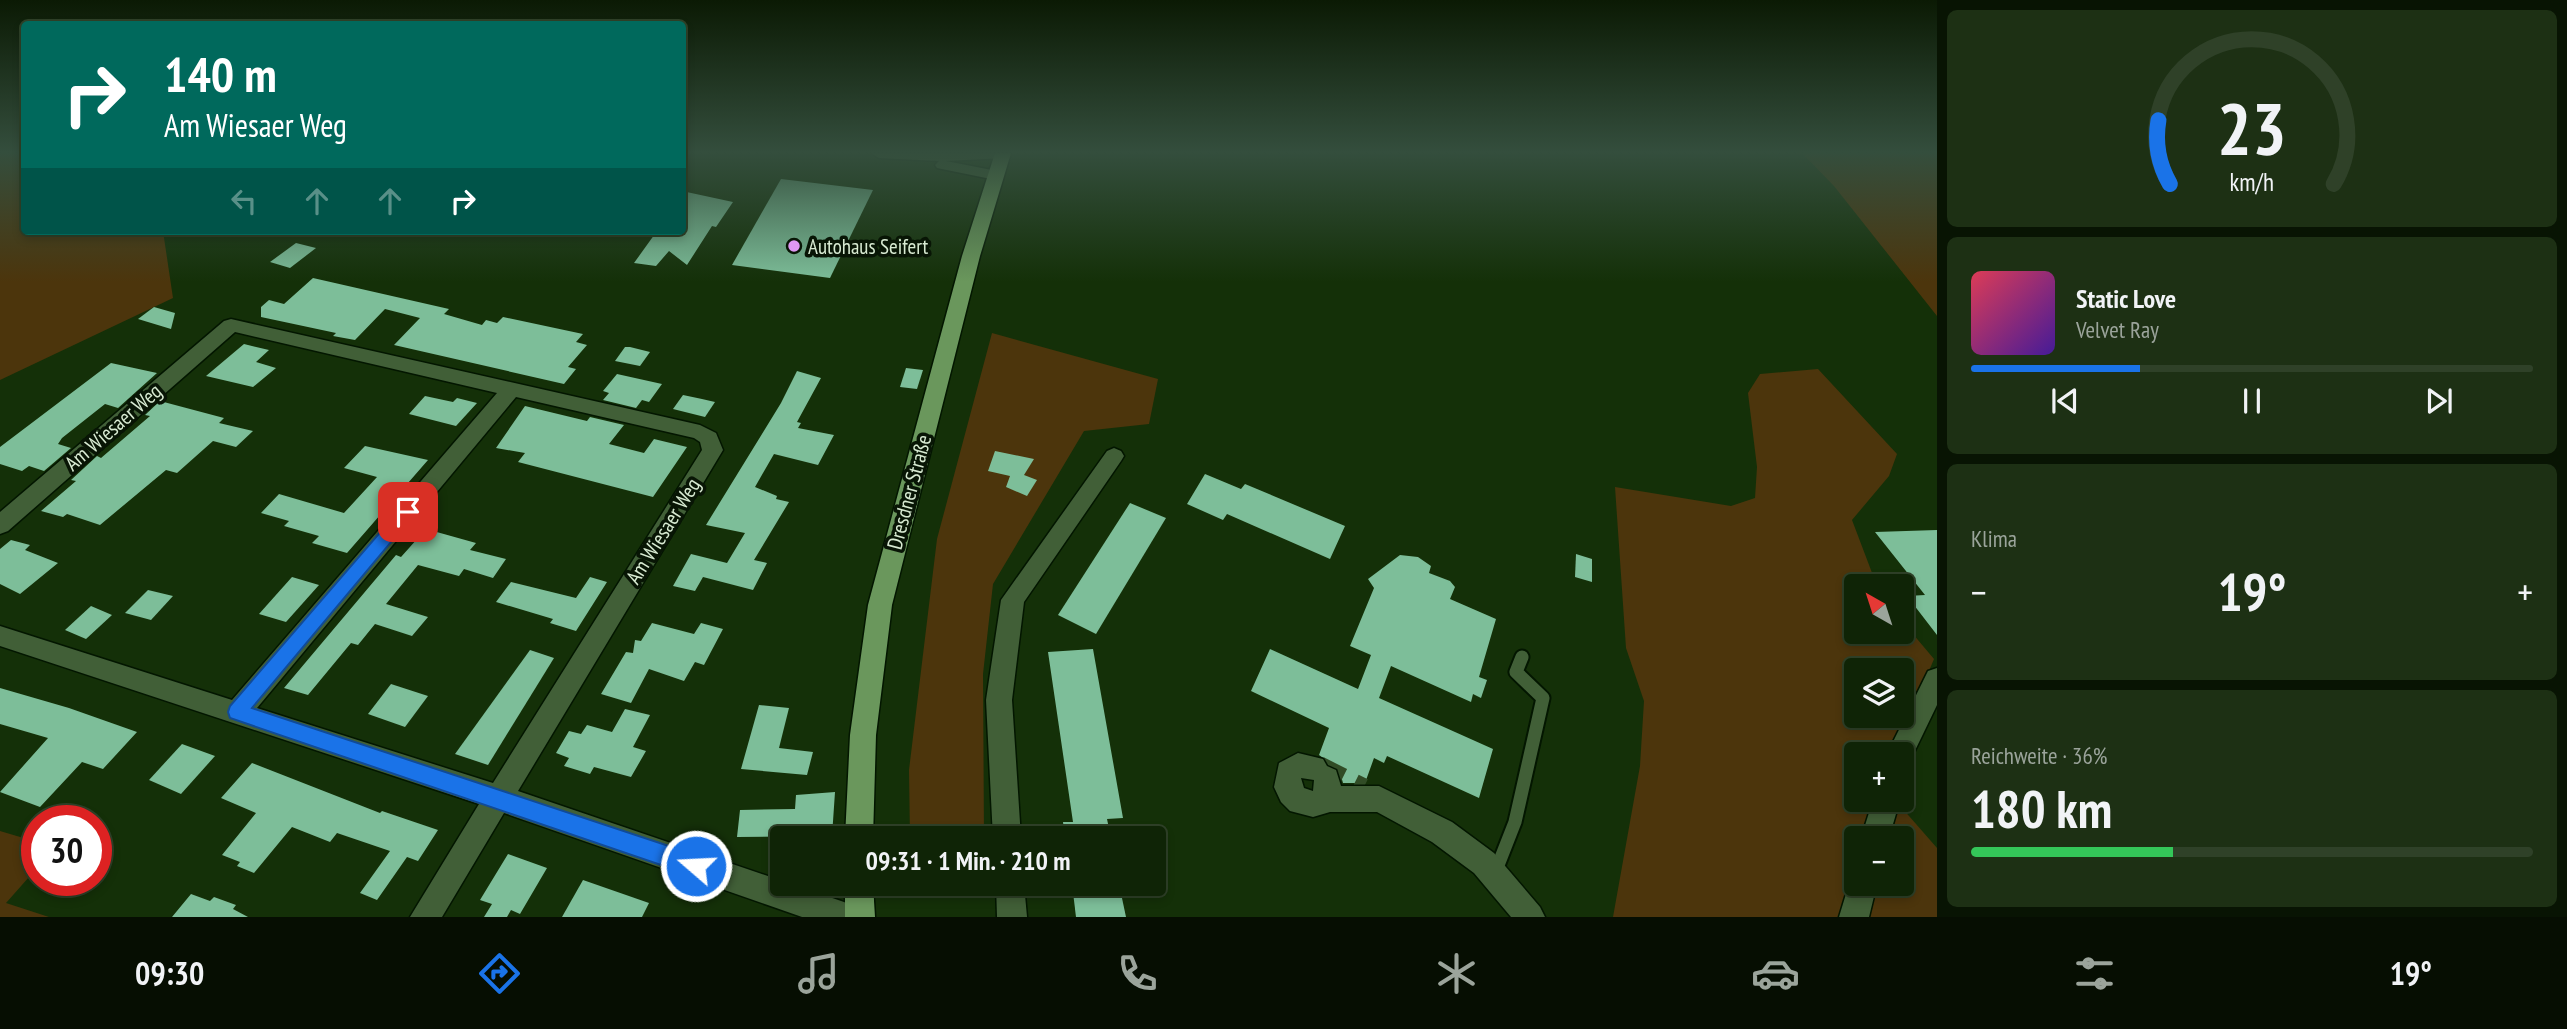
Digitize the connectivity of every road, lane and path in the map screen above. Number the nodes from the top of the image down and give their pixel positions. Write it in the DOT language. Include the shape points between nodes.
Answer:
graph roads {
  1 [pos="990,196"];
  2 [pos="510,391"];
  3 [pos="1114,456"];
  4 [pos="0,525"];
  5 [pos="0,636"];
  6 [pos="1522,657"];
  7 [pos="1937,679"];
  8 [pos="237,712"];
  9 [pos="1905,742"];
  10 [pos="1322,782"];
  11 [pos="499,798"];
  12 [pos="859,826"];
  13 [pos="1006,826"];
  14 [pos="1494,875"];
  15 [pos="859,896"];
  16 [pos="1011,896"];
  17 [pos="1860,896"];
  18 [pos="425,917"];
  19 [pos="844,917"];
  20 [pos="860,917"];
  21 [pos="1012,917"];
  22 [pos="1530,917"];
  23 [pos="1854,917"];
  1 -- 12 [label="main road, Dresdner Straße" via="880,605 863,735"];
  2 -- 4 [label="street, Am Wiesaer Weg" via="231,325"];
  2 -- 8 [label="street"];
  2 -- 11 [label="street, Am Wiesaer Weg" via="700,432 709,438 713,450"];
  3 -- 13 [label="street" via="1013,600 999,701"];
  5 -- 8 [label="street"];
  6 -- 14 [label="lane" via="1516,672 1542,698 1515,822"];
  7 -- 9 [label="street"];
  8 -- 11 [label="street"];
  10 -- 14 [label="street" via="1371,795 1442,832"];
  11 -- 18 [label="street, Am Wiesaer Weg"];
  11 -- 19 [label="street"];
  14 -- 22 [label="street"];
  15 -- 20 [label="main road"];
  16 -- 21 [label="street"];
  17 -- 23 [label="street"];
}
